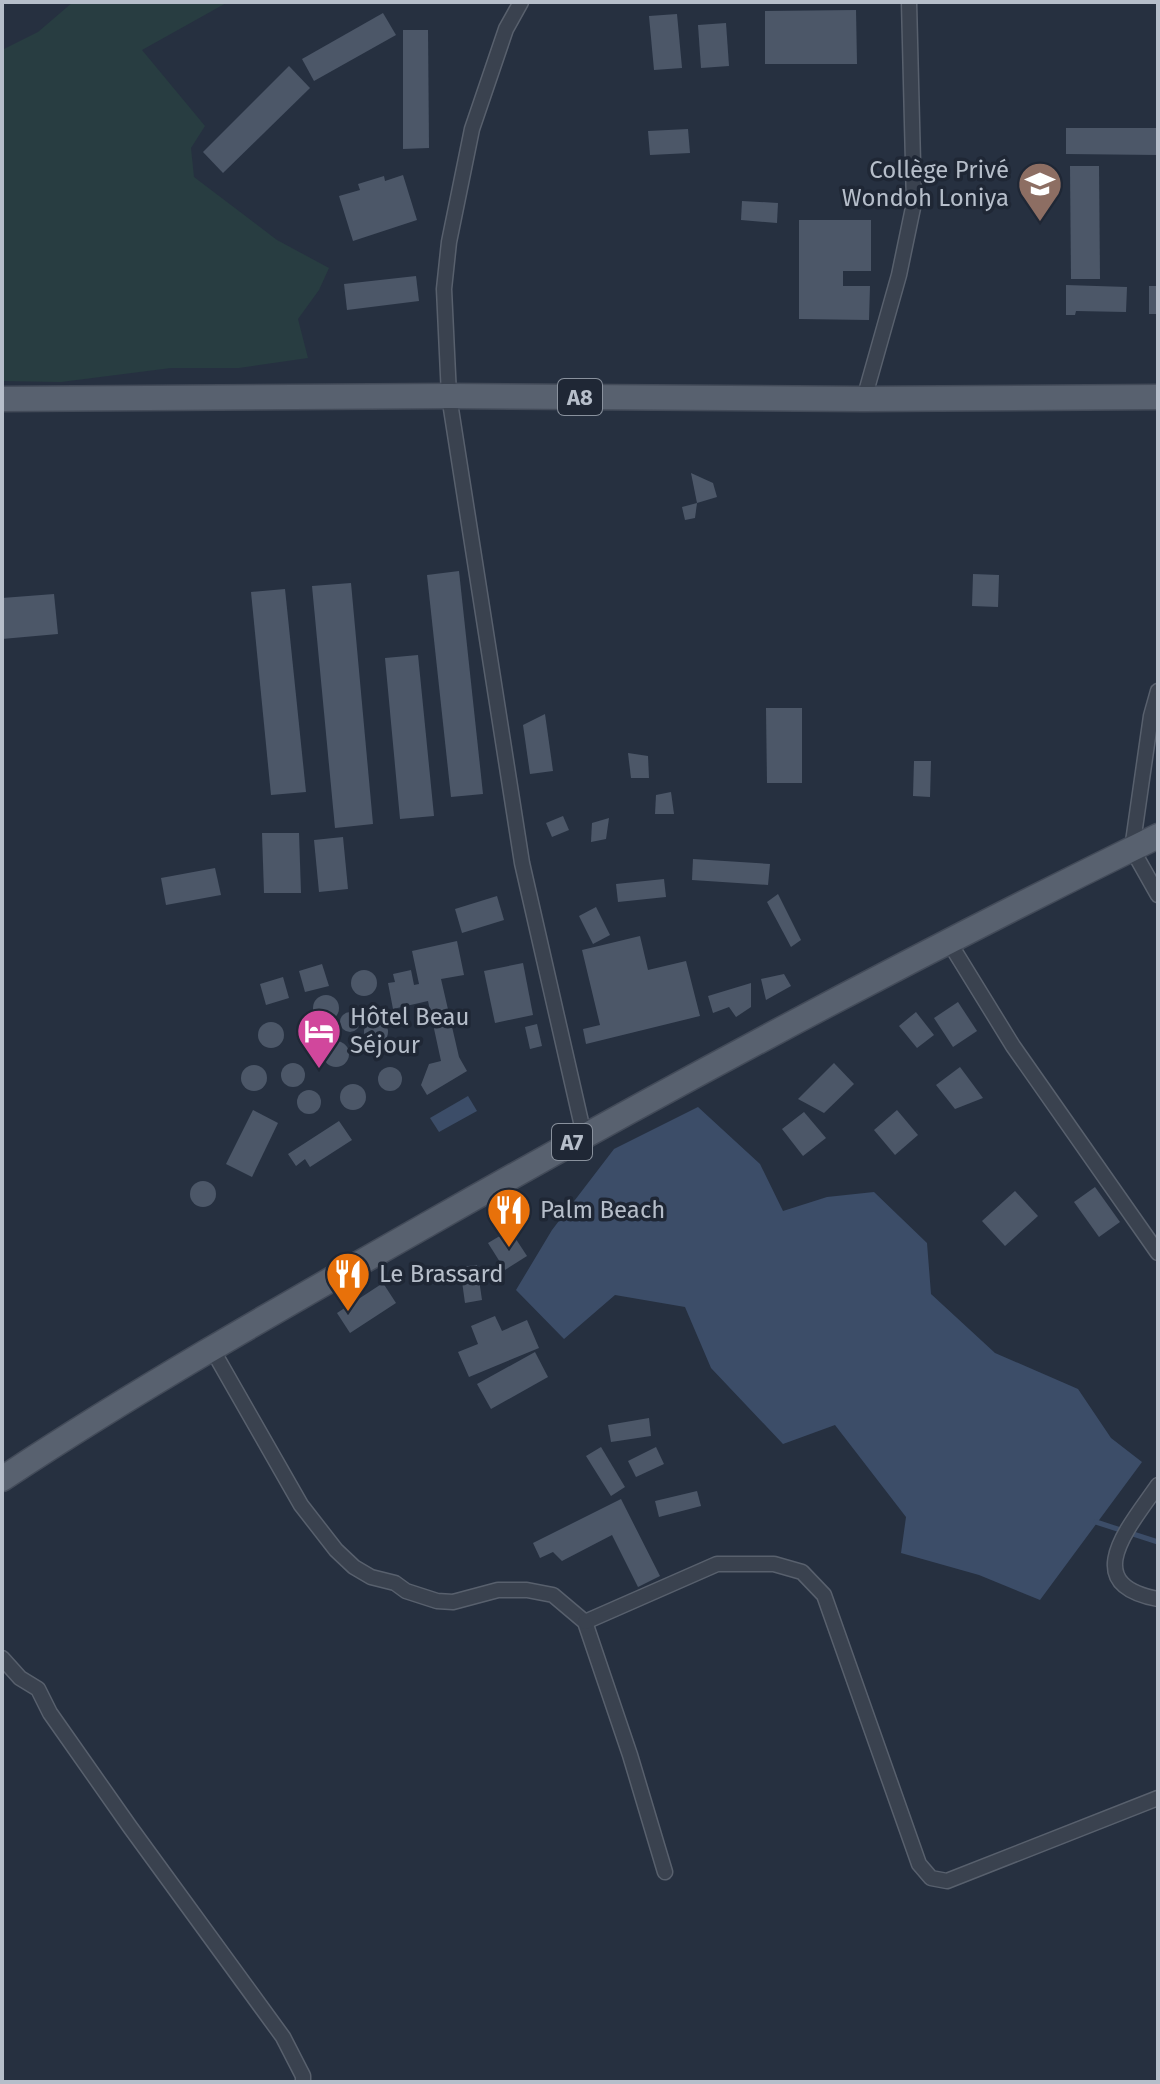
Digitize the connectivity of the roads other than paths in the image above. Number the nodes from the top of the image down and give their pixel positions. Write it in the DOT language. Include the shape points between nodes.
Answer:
graph roads {
  1 [pos="508,2"];
  2 [pos="521,2"];
  3 [pos="909,2"];
  4 [pos="506,29"];
  5 [pos="449,396"];
  6 [pos="1158,397"];
  7 [pos="2,399"];
  8 [pos="864,399"];
  9 [pos="1158,691"];
  10 [pos="1158,836"];
  11 [pos="1132,849"];
  12 [pos="1158,895"];
  13 [pos="949,942"];
  14 [pos="584,1135"];
  15 [pos="1158,1253"];
  16 [pos="212,1349"];
  17 [pos="2,1479"];
  18 [pos="1158,1485"];
  19 [pos="1158,1599"];
  20 [pos="585,1622"];
  21 [pos="2,1658"];
  22 [pos="1158,1798"];
  23 [pos="665,1872"];
  24 [pos="303,2082"];
  1 -- 4 [label="street"];
  2 -- 4 [label="street"];
  3 -- 8 [label="street" via="914,203"];
  4 -- 5 [label="street" via="472,129 449,242 444,289"];
  5 -- 7 [label="main road, A8"];
  5 -- 8 [label="main road, A8"];
  5 -- 14 [label="street" via="522,863"];
  6 -- 8 [label="main road, A8"];
  9 -- 11 [label="street"];
  10 -- 11 [label="main road, A7"];
  11 -- 12 [label="street"];
  11 -- 13 [label="main road, A7"];
  13 -- 14 [label="main road, A7"];
  13 -- 15 [label="street" via="1013,1046"];
  14 -- 16 [label="main road, A7"];
  16 -- 17 [label="main road, A7"];
  16 -- 20 [label="street" via="301,1505 354,1567 437,1601 498,1590 553,1595"];
  18 -- 19 [label="street" via="1115,1555 1114,1571 1128,1590"];
  20 -- 22 [label="street" via="717,1564 774,1564 802,1572 824,1595 919,1864 931,1878 947,1881"];
  20 -- 23 [label="street"];
  21 -- 24 [label="street" via="38,1689 121,1815 283,2037"];
}
